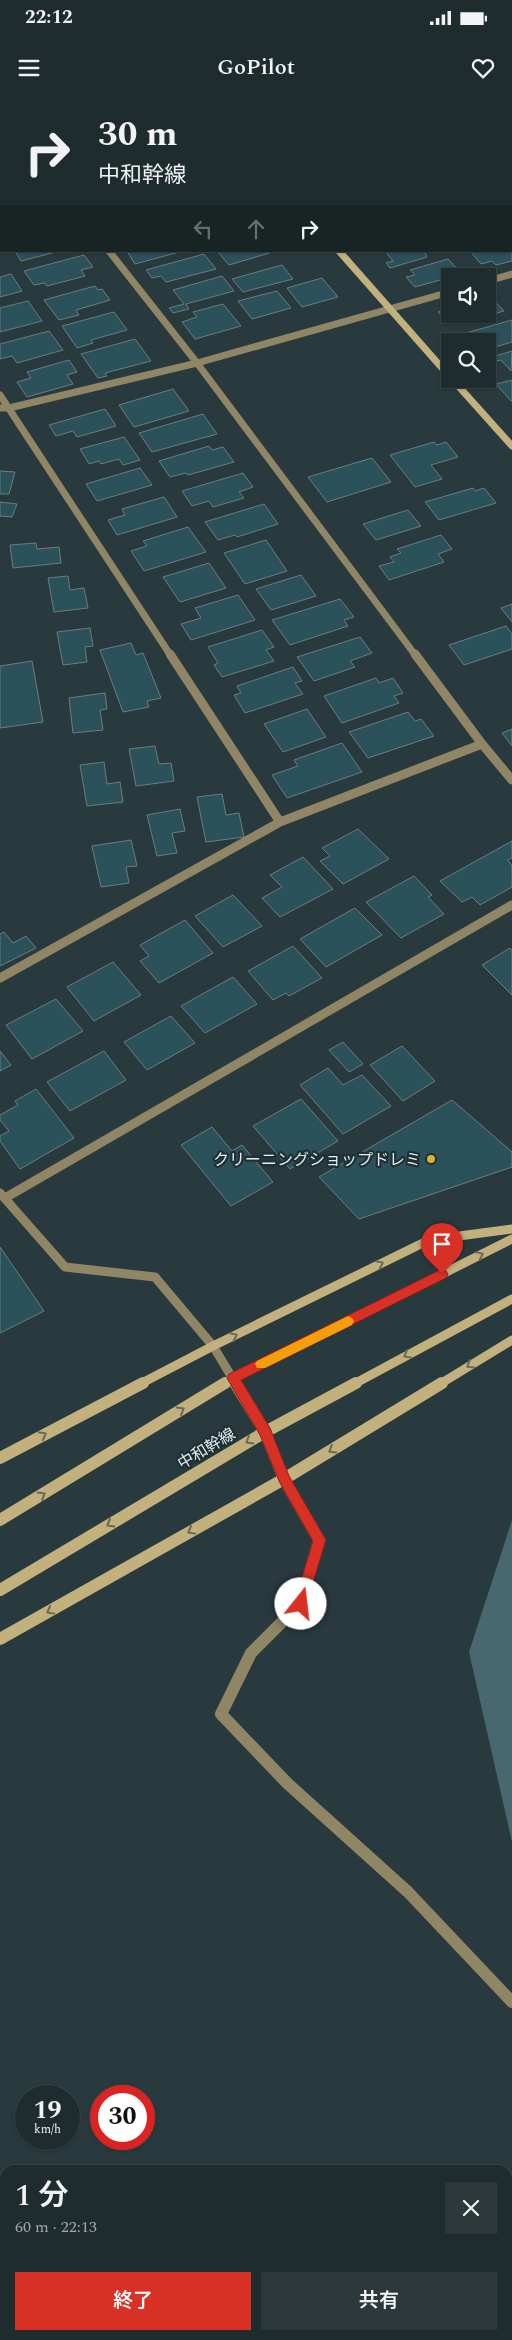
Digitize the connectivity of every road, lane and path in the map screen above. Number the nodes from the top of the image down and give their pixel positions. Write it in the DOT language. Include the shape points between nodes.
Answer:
graph roads {
  1 [pos="110,252"];
  2 [pos="340,252"];
  3 [pos="512,274"];
  4 [pos="496,279"];
  5 [pos="441,295"];
  6 [pos="390,310"];
  7 [pos="197,363"];
  8 [pos="441,367"];
  9 [pos="460,388"];
  10 [pos="0,395"];
  11 [pos="4,408"];
  12 [pos="512,446"];
  13 [pos="482,744"];
  14 [pos="512,780"];
  15 [pos="280,822"];
  16 [pos="512,905"];
  17 [pos="0,978"];
  18 [pos="2,1195"];
  19 [pos="512,1229"];
  20 [pos="512,1240"];
  21 [pos="512,1299"];
  22 [pos="512,1340"];
  23 [pos="213,1346"];
  24 [pos="233,1378"];
  25 [pos="265,1432"];
  26 [pos="0,1458"];
  27 [pos="284,1479"];
  28 [pos="0,1520"];
  29 [pos="0,1590"];
  30 [pos="0,1639"];
  31 [pos="512,2002"];
  1 -- 7 [label="street"];
  2 -- 6 [label="main road"];
  3 -- 4 [label="street"];
  5 -- 6 [label="street"];
  6 -- 7 [label="street"];
  6 -- 8 [label="main road"];
  7 -- 11 [label="street"];
  7 -- 13 [label="street"];
  9 -- 12 [label="main road"];
  10 -- 11 [label="street"];
  11 -- 15 [label="street"];
  13 -- 14 [label="street"];
  13 -- 15 [label="street"];
  15 -- 17 [label="street"];
  16 -- 18 [label="street"];
  18 -- 23 [label="street" via="66,1267 154,1278"];
  23 -- 19 [label="main road, one-way" via="429,1240"];
  24 -- 20 [label="main road, one-way"];
  21 -- 25 [label="main road, 中和幹線, one-way"];
  22 -- 27 [label="main road, one-way"];
  23 -- 24 [label="street"];
  26 -- 23 [label="main road, one-way"];
  24 -- 25 [label="street"];
  28 -- 24 [label="main road, one-way"];
  25 -- 27 [label="street"];
  25 -- 29 [label="main road, 中和幹線, one-way"];
  27 -- 30 [label="main road, one-way"];
  27 -- 31 [label="street" via="319,1540 301,1604 251,1653 221,1714 287,1783 408,1892"];
}
